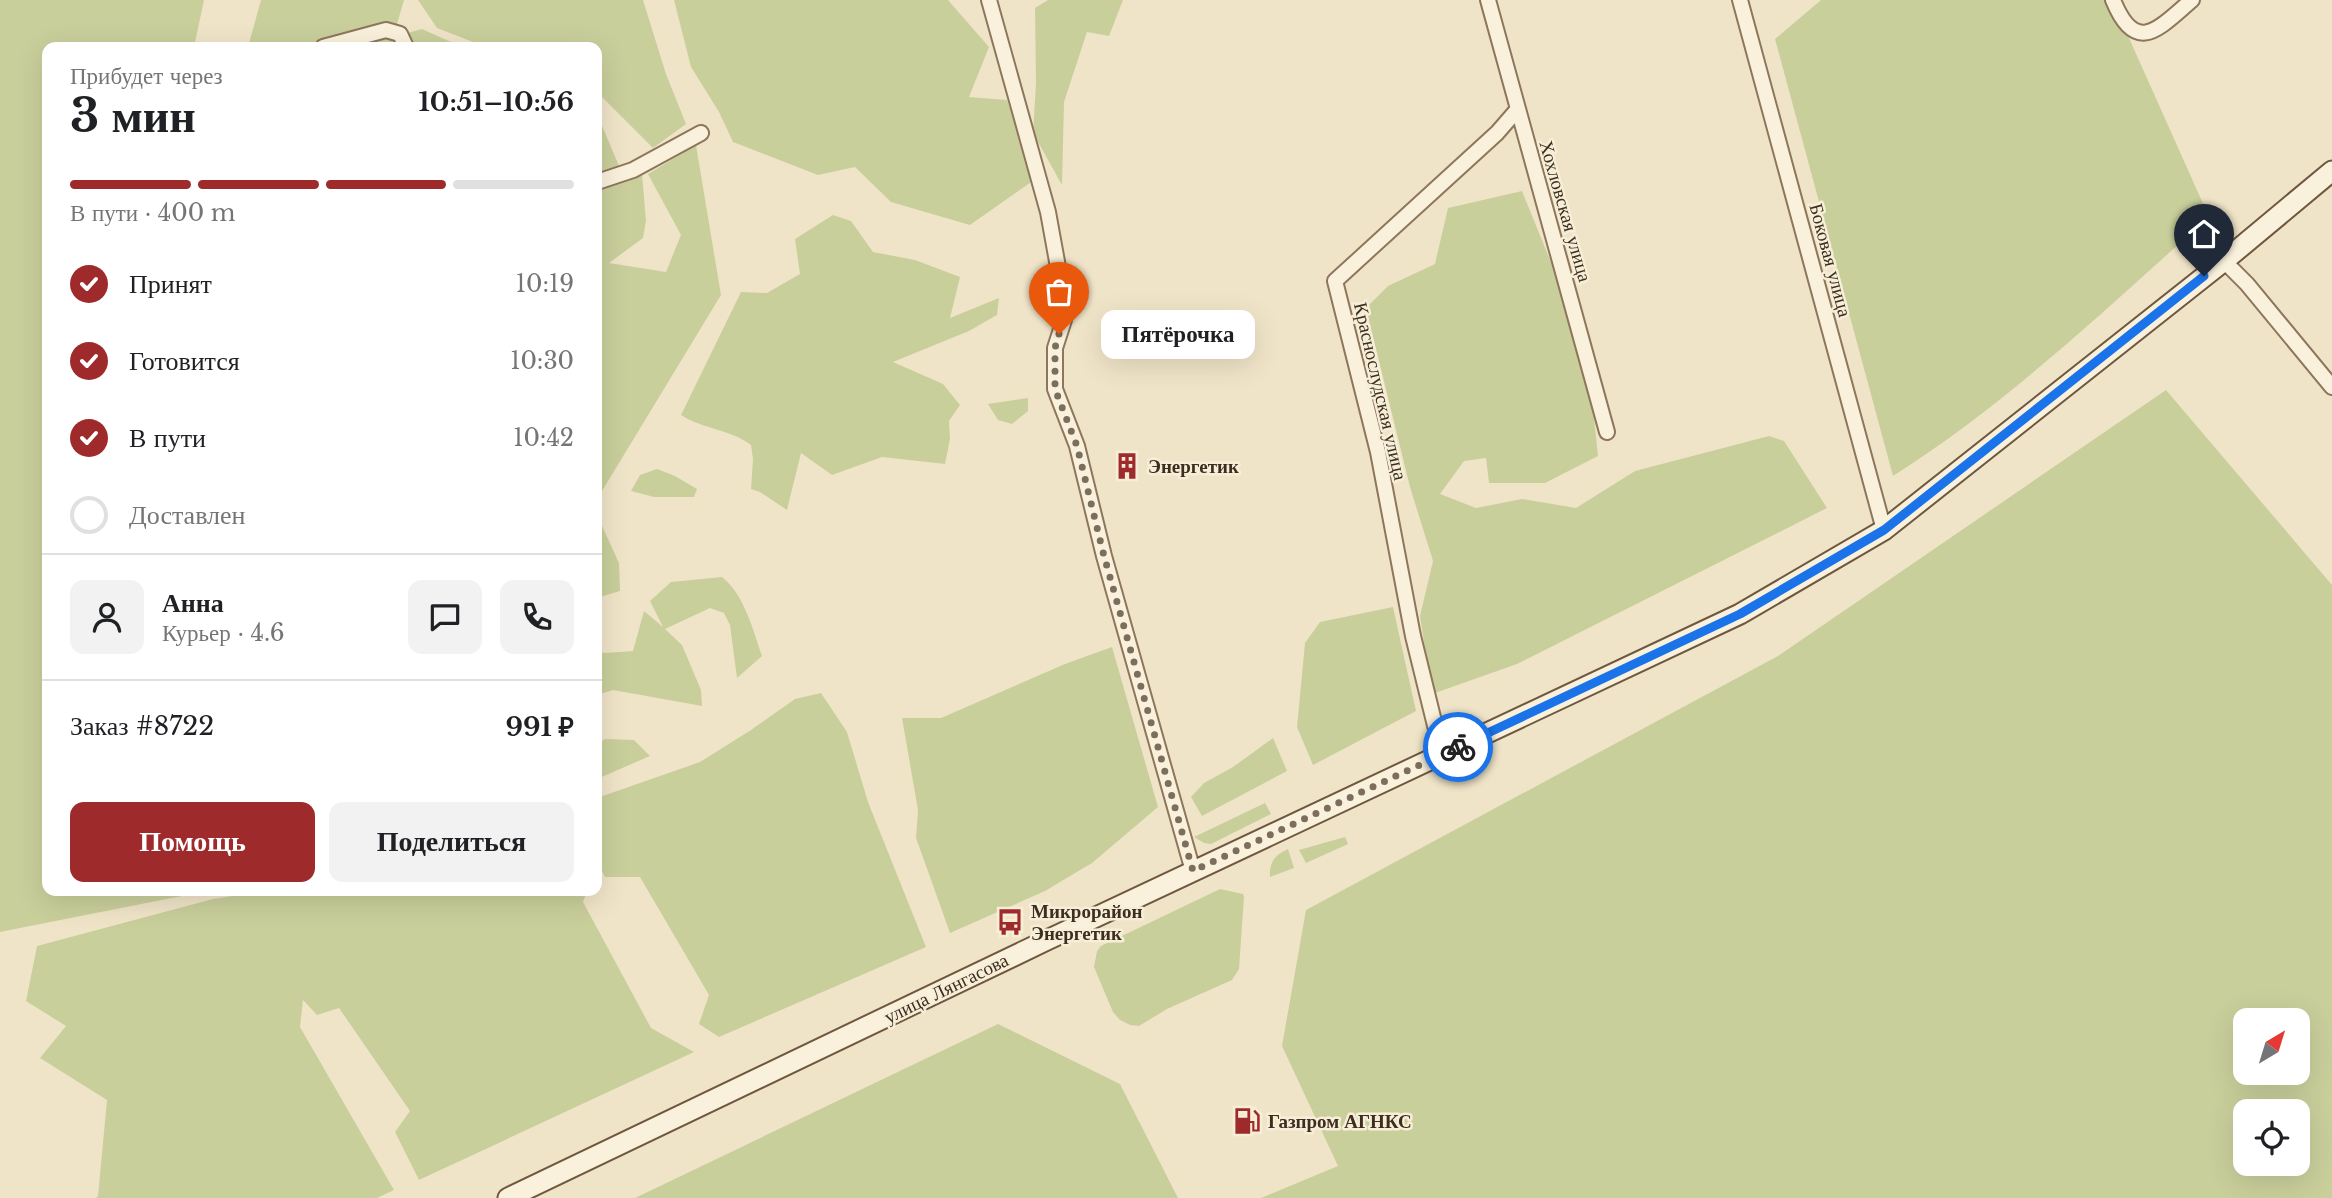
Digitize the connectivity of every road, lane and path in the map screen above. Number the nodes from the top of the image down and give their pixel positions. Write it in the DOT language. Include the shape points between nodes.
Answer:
graph roads {
  1 [pos="989,0"];
  2 [pos="1488,0"];
  3 [pos="1741,0"];
  4 [pos="2113,0"];
  5 [pos="2192,0"];
  6 [pos="342,42"];
  7 [pos="404,42"];
  8 [pos="1517,110"];
  9 [pos="701,133"];
  10 [pos="2332,171"];
  11 [pos="602,179"];
  12 [pos="2224,261"];
  13 [pos="2332,387"];
  14 [pos="1606,432"];
  15 [pos="1884,530"];
  16 [pos="1442,754"];
  17 [pos="1193,871"];
  18 [pos="508,1198"];
  1 -- 17 [label="street" via="1048,212 1062,289 1064,320 1055,348 1055,389 1077,446"];
  2 -- 8 [label="street, Хохловская улица"];
  3 -- 15 [label="street, Боковая улица"];
  4 -- 5 [label="street" via="2128,27 2147,33"];
  6 -- 7 [label="street" via="386,30 400,34"];
  8 -- 14 [label="street, Хохловская улица"];
  8 -- 16 [label="street, Краснослудская улица" via="1497,134 1335,281 1378,452 1413,636"];
  9 -- 11 [label="street" via="633,170"];
  10 -- 12 [label="main road, улица Лянгасова"];
  12 -- 13 [label="street"];
  12 -- 15 [label="main road, улица Лянгасова"];
  15 -- 16 [label="main road, улица Лянгасова" via="1740,614"];
  16 -- 17 [label="main road, улица Лянгасова"];
  17 -- 18 [label="main road, улица Лянгасова"];
}
